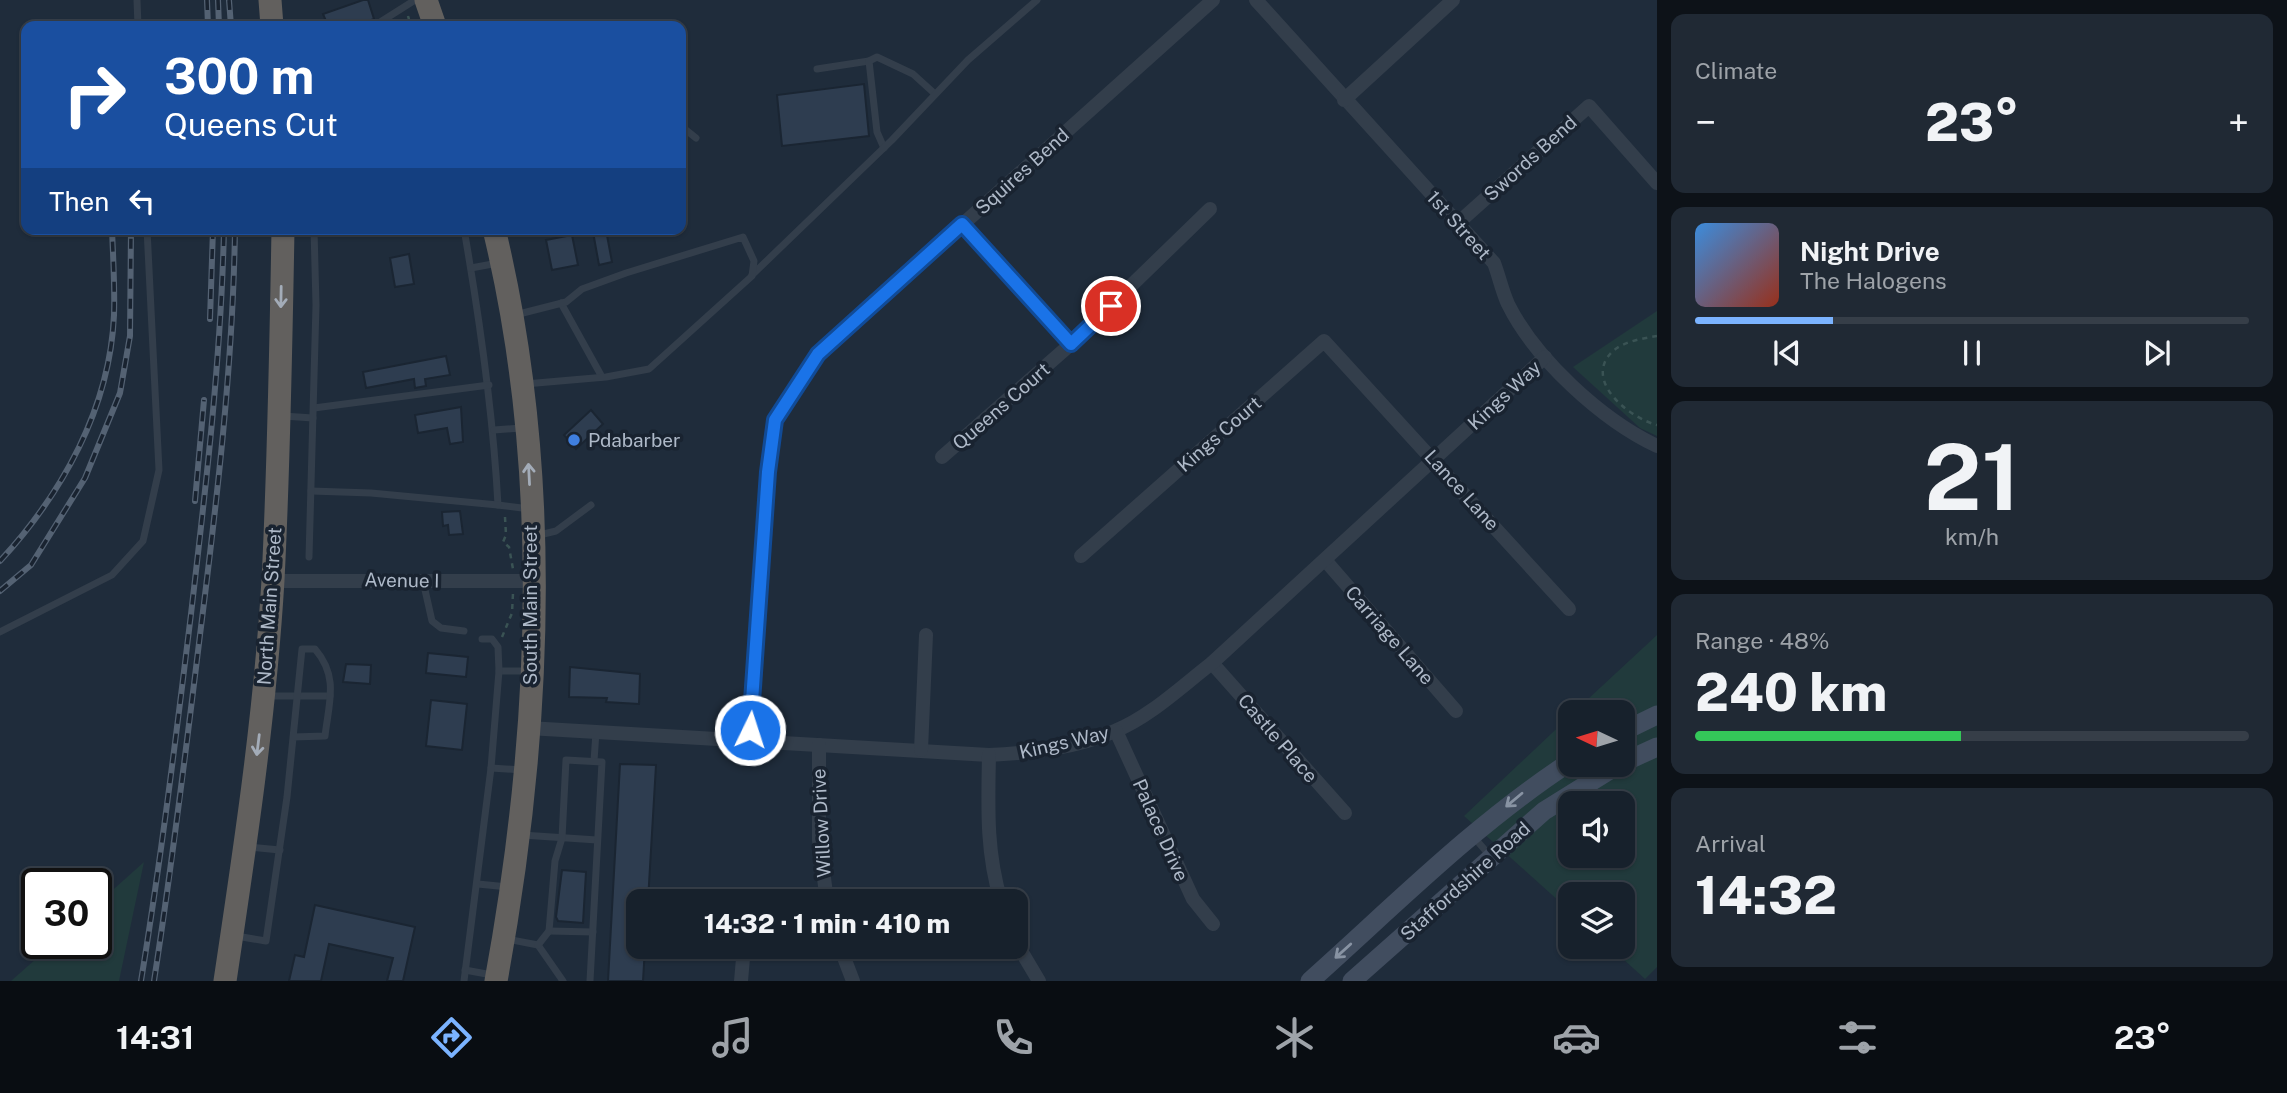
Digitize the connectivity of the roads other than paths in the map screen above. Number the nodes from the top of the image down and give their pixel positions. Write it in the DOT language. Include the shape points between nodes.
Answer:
graph roads {
  1 [pos="137,0"];
  2 [pos="270,0"];
  3 [pos="415,0"];
  4 [pos="426,0"];
  5 [pos="1037,0"];
  6 [pos="1213,0"];
  7 [pos="1256,0"];
  8 [pos="1453,0"];
  9 [pos="138,21"];
  10 [pos="271,21"];
  11 [pos="382,21"];
  12 [pos="433,21"];
  13 [pos="869,61"];
  14 [pos="817,69"];
  15 [pos="935,94"];
  16 [pos="1344,100"];
  17 [pos="686,130"];
  18 [pos="696,138"];
  19 [pos="884,148"];
  20 [pos="1657,183"];
  21 [pos="1210,209"];
  22 [pos="1458,223"];
  23 [pos="962,224"];
  24 [pos="148,235"];
  25 [pos="283,235"];
  26 [pos="314,235"];
  27 [pos="465,235"];
  28 [pos="495,235"];
  29 [pos="502,262"];
  30 [pos="471,268"];
  31 [pos="752,276"];
  32 [pos="561,303"];
  33 [pos="511,316"];
  34 [pos="1071,344"];
  35 [pos="1545,357"];
  36 [pos="1354,372"];
  37 [pos="602,377"];
  38 [pos="489,385"];
  39 [pos="520,385"];
  40 [pos="314,408"];
  41 [pos="279,416"];
  42 [pos="313,418"];
  43 [pos="526,427"];
  44 [pos="494,430"];
  45 [pos="1657,446"];
  46 [pos="942,457"];
  47 [pos="1434,459"];
  48 [pos="311,491"];
  49 [pos="498,505"];
  50 [pos="591,505"];
  51 [pos="531,509"];
  52 [pos="531,537"];
  53 [pos="1081,556"];
  54 [pos="309,558"];
  55 [pos="1325,560"];
  56 [pos="423,580"];
  57 [pos="273,581"];
  58 [pos="532,582"];
  59 [pos="1569,609"];
  60 [pos="464,631"];
  61 [pos="0,632"];
  62 [pos="926,635"];
  63 [pos="482,639"];
  64 [pos="1212,663"];
  65 [pos="499,671"];
  66 [pos="531,671"];
  67 [pos="263,695"];
  68 [pos="330,696"];
  69 [pos="297,697"];
  70 [pos="1456,710"];
  71 [pos="1657,715"];
  72 [pos="1635,726"];
  73 [pos="528,728"];
  74 [pos="1116,731"];
  75 [pos="596,732"];
  76 [pos="293,737"];
  77 [pos="749,742"];
  78 [pos="819,745"];
  79 [pos="1657,747"];
  80 [pos="921,750"];
  81 [pos="989,755"];
  82 [pos="1635,757"];
  83 [pos="594,761"];
  84 [pos="491,768"];
  85 [pos="524,770"];
  86 [pos="1558,770"];
  87 [pos="1599,777"];
  88 [pos="1345,813"];
  89 [pos="518,835"];
  90 [pos="1472,835"];
  91 [pos="562,838"];
  92 [pos="597,840"];
  93 [pos="246,847"];
  94 [pos="280,850"];
  95 [pos="1491,857"];
  96 [pos="478,884"];
  97 [pos="510,887"];
  98 [pos="825,889"];
  99 [pos="998,889"];
  100 [pos="1213,924"];
  101 [pos="549,931"];
  102 [pos="593,932"];
  103 [pos="232,935"];
  104 [pos="503,938"];
  105 [pos="538,945"];
  106 [pos="743,959"];
  107 [pos="845,959"];
  108 [pos="1026,959"];
  109 [pos="466,970"];
  110 [pos="496,978"];
  111 [pos="225,981"];
  112 [pos="464,981"];
  113 [pos="563,981"];
  114 [pos="590,981"];
  115 [pos="741,981"];
  116 [pos="853,981"];
  117 [pos="1039,981"];
  118 [pos="1310,981"];
  119 [pos="1352,981"];
  1 -- 9 [label="lane"];
  2 -- 10 [label="highway"];
  3 -- 11 [label="lane"];
  4 -- 12 [label="highway"];
  5 -- 15 [label="lane"];
  6 -- 23 [label="street, Squires Bend"];
  7 -- 16 [label="street, 1st Street"];
  8 -- 16 [label="street"];
  13 -- 14 [label="lane"];
  13 -- 15 [label="lane" via="877,57 913,75"];
  13 -- 19 [label="lane" via="877,132"];
  15 -- 19 [label="lane"];
  16 -- 22 [label="street, 1st Street"];
  17 -- 18 [label="lane"];
  19 -- 31 [label="lane"];
  20 -- 22 [label="street, Swords Bend" via="1589,106"];
  21 -- 34 [label="street, Queens Court"];
  22 -- 35 [label="street, 1st Street" via="1494,263 1508,304"];
  23 -- 34 [label="street"];
  23 -- 77 [label="street, Squires Bend" via="818,354 775,420"];
  24 -- 61 [label="lane" via="159,470 143,541 112,575"];
  25 -- 41 [label="highway, North Main Street, one-way"];
  26 -- 40 [label="lane"];
  27 -- 30 [label="lane"];
  28 -- 29 [label="highway, South Main Street"];
  29 -- 30 [label="lane"];
  29 -- 33 [label="highway, South Main Street"];
  30 -- 38 [label="lane"];
  31 -- 32 [label="lane" via="754,261 743,237 626,273 582,289"];
  31 -- 37 [label="lane" via="649,369"];
  32 -- 33 [label="lane"];
  32 -- 37 [label="lane"];
  33 -- 39 [label="highway, South Main Street"];
  34 -- 46 [label="street, Queens Court"];
  35 -- 45 [label="street, 1st Street" via="1614,422"];
  35 -- 47 [label="street, Kings Way"];
  36 -- 47 [label="street, Lance Lane"];
  36 -- 53 [label="street, Kings Court" via="1324,341"];
  37 -- 39 [label="lane"];
  38 -- 40 [label="lane"];
  38 -- 44 [label="lane"];
  39 -- 43 [label="highway, South Main Street"];
  40 -- 42 [label="lane"];
  41 -- 42 [label="lane"];
  41 -- 57 [label="highway, North Main Street"];
  42 -- 48 [label="lane"];
  43 -- 44 [label="lane"];
  51 -- 43 [label="highway, South Main Street, one-way"];
  44 -- 49 [label="lane"];
  47 -- 55 [label="street, Kings Way"];
  47 -- 59 [label="street, Lance Lane"];
  48 -- 49 [label="lane"];
  48 -- 54 [label="lane"];
  49 -- 51 [label="lane"];
  50 -- 52 [label="lane" via="556,531"];
  51 -- 52 [label="highway, South Main Street"];
  52 -- 58 [label="highway, South Main Street"];
  55 -- 64 [label="street, Kings Way"];
  55 -- 70 [label="street, Carriage Lane"];
  56 -- 57 [label="street, Avenue I"];
  56 -- 58 [label="street, Avenue I"];
  56 -- 60 [label="lane" via="432,621 441,628"];
  57 -- 67 [label="highway, North Main Street"];
  58 -- 66 [label="highway, South Main Street"];
  62 -- 80 [label="street"];
  63 -- 65 [label="lane" via="492,639 498,647"];
  64 -- 74 [label="street, Kings Way"];
  64 -- 88 [label="street, Castle Place"];
  65 -- 66 [label="lane"];
  65 -- 84 [label="lane"];
  66 -- 73 [label="highway, South Main Street"];
  67 -- 69 [label="lane"];
  67 -- 93 [label="highway, North Main Street, one-way"];
  68 -- 69 [label="lane"];
  68 -- 69 [label="lane" via="327,663 315,649 302,649"];
  68 -- 76 [label="lane" via="325,736"];
  69 -- 76 [label="lane"];
  71 -- 72 [label="main road"];
  73 -- 75 [label="street, Kings Way"];
  73 -- 85 [label="highway, South Main Street"];
  74 -- 81 [label="street, Kings Way" via="1030,753"];
  74 -- 100 [label="street, Palace Drive" via="1192,899"];
  75 -- 77 [label="street, Kings Way"];
  75 -- 83 [label="lane"];
  76 -- 94 [label="lane"];
  77 -- 78 [label="street, Kings Way"];
  78 -- 80 [label="street, Kings Way"];
  78 -- 98 [label="street, Willow Drive" via="819,840"];
  79 -- 82 [label="main road, Staffordshire Road"];
  80 -- 81 [label="street, Kings Way"];
  81 -- 99 [label="street" via="987,832"];
  83 -- 91 [label="lane" via="566,760"];
  83 -- 92 [label="lane" via="602,761"];
  84 -- 85 [label="lane"];
  84 -- 96 [label="lane"];
  85 -- 89 [label="highway, South Main Street"];
  86 -- 90 [label="main road, Staffordshire Road, one-way"];
  87 -- 95 [label="main road, Staffordshire Road" via="1544,811"];
  89 -- 91 [label="lane"];
  89 -- 97 [label="highway, South Main Street"];
  90 -- 95 [label="lane"];
  90 -- 118 [label="main road, Staffordshire Road, one-way"];
  91 -- 92 [label="lane"];
  91 -- 101 [label="lane" via="555,861"];
  92 -- 102 [label="lane"];
  93 -- 94 [label="lane"];
  93 -- 103 [label="highway, North Main Street"];
  94 -- 103 [label="lane" via="266,941"];
  95 -- 119 [label="main road, Staffordshire Road"];
  96 -- 97 [label="lane"];
  96 -- 109 [label="lane"];
  97 -- 104 [label="highway, South Main Street"];
  101 -- 102 [label="lane"];
  101 -- 105 [label="lane"];
  102 -- 114 [label="lane"];
  103 -- 111 [label="highway, North Main Street"];
  104 -- 105 [label="lane"];
  104 -- 110 [label="highway, South Main Street"];
  105 -- 113 [label="lane"];
  106 -- 115 [label="street"];
  107 -- 116 [label="street"];
  108 -- 117 [label="street"];
  109 -- 110 [label="lane"];
  109 -- 112 [label="lane"];
}
